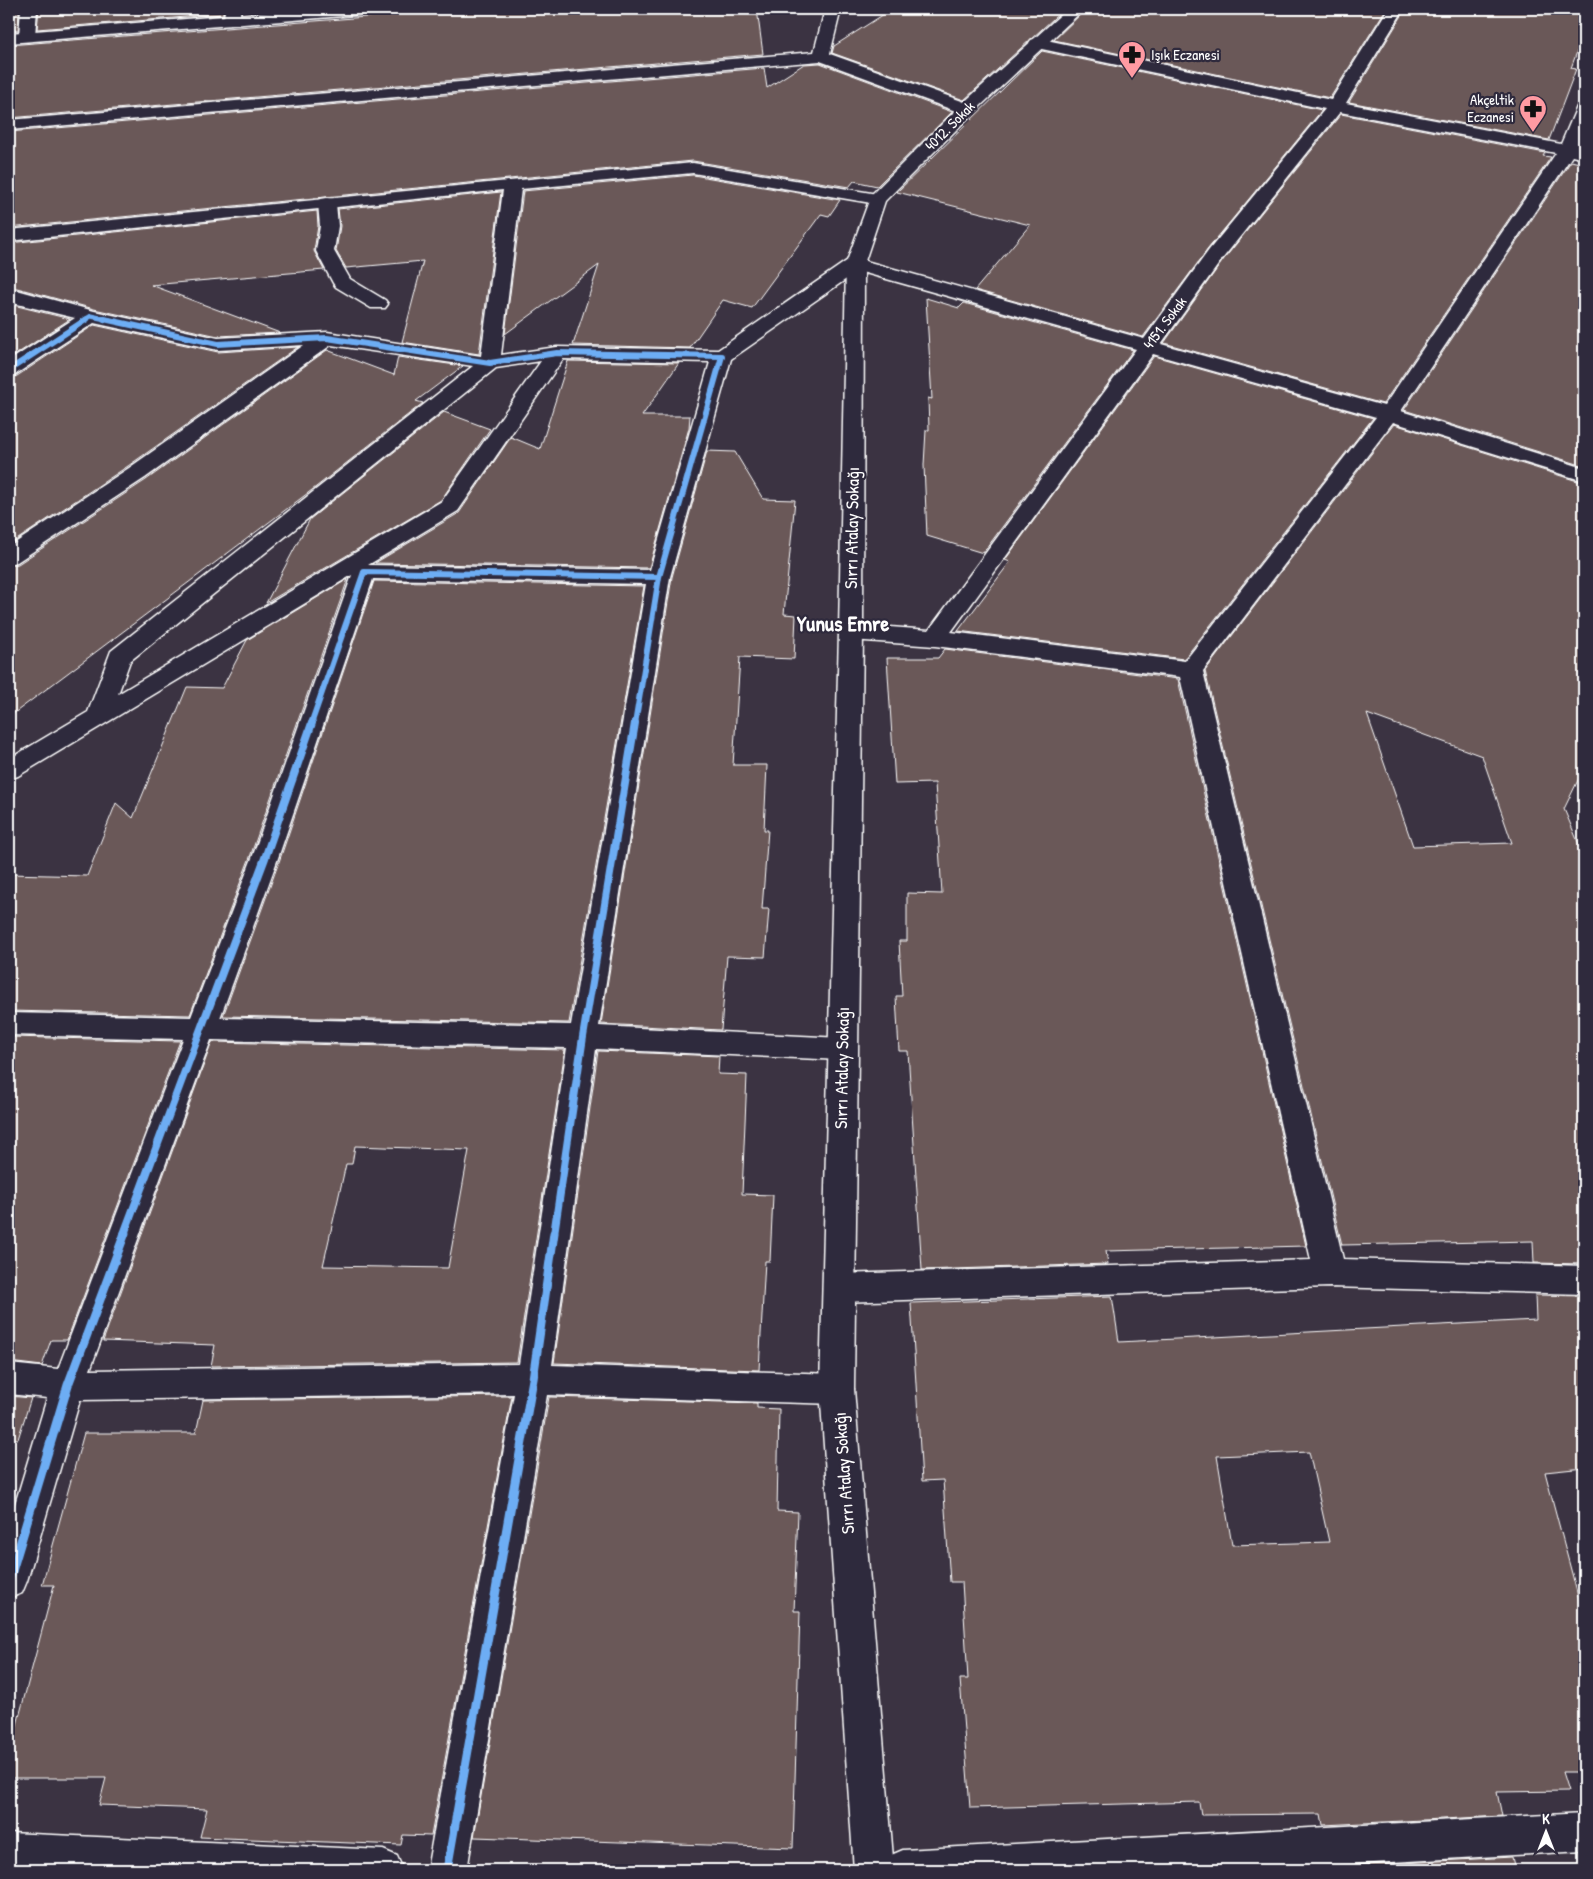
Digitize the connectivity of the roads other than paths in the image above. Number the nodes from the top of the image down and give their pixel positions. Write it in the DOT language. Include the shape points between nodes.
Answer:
graph roads {
  1 [pos="29,9"];
  2 [pos="367,9"];
  3 [pos="833,9"];
  4 [pos="1076,9"];
  5 [pos="1396,9"];
  6 [pos="233,15"];
  7 [pos="27,36"];
  8 [pos="9,38"];
  9 [pos="1037,43"];
  10 [pos="821,56"];
  11 [pos="1336,106"];
  12 [pos="967,109"];
  13 [pos="1584,109"];
  14 [pos="9,125"];
  15 [pos="1576,152"];
  16 [pos="513,184"];
  17 [pos="876,199"];
  18 [pos="327,203"];
  19 [pos="9,235"];
  20 [pos="855,264"];
  21 [pos="9,296"];
  22 [pos="378,304"];
  23 [pos="91,316"];
  24 [pos="327,338"];
  25 [pos="1148,346"];
  26 [pos="557,353"];
  27 [pos="722,356"];
  28 [pos="490,363"];
  29 [pos="9,370"];
  30 [pos="1389,414"];
  31 [pos="1584,475"];
  32 [pos="9,557"];
  33 [pos="659,577"];
  34 [pos="851,632"];
  35 [pos="935,638"];
  36 [pos="1191,670"];
  37 [pos="98,717"];
  38 [pos="9,770"];
  39 [pos="9,1024"];
  40 [pos="203,1028"];
  41 [pos="584,1037"];
  42 [pos="842,1049"];
  43 [pos="1330,1273"];
  44 [pos="1584,1280"];
  45 [pos="839,1288"];
  46 [pos="9,1378"];
  47 [pos="533,1380"];
  48 [pos="68,1385"];
  49 [pos="837,1389"];
  50 [pos="9,1581"];
  51 [pos="1584,1832"];
  52 [pos="9,1852"];
  53 [pos="383,1870"];
  54 [pos="447,1870"];
  55 [pos="874,1870"];
  56 [pos="903,1870"];
  1 -- 7 [label="street"];
  2 -- 6 [label="street"];
  3 -- 10 [label="street"];
  4 -- 9 [label="street, 4012. Sokak"];
  5 -- 11 [label="street, 4151. Sokak"];
  6 -- 7 [label="street"];
  7 -- 8 [label="street"];
  9 -- 11 [label="street"];
  9 -- 12 [label="street, 4012. Sokak"];
  10 -- 12 [label="street"];
  10 -- 14 [label="street"];
  11 -- 15 [label="street"];
  11 -- 25 [label="street, 4151. Sokak" via="1216,254"];
  12 -- 17 [label="street, 4012. Sokak"];
  13 -- 15 [label="street"];
  15 -- 30 [label="street"];
  16 -- 17 [label="street" via="693,168"];
  16 -- 18 [label="street"];
  16 -- 28 [label="street"];
  17 -- 20 [label="street, 4012. Sokak"];
  18 -- 19 [label="street"];
  18 -- 22 [label="street" via="329,226 325,251 343,283"];
  20 -- 25 [label="street"];
  20 -- 27 [label="street"];
  20 -- 34 [label="street, Sırrı Atalay Sokağı"];
  21 -- 23 [label="street"];
  23 -- 24 [label="street" via="218,344"];
  23 -- 29 [label="street"];
  24 -- 28 [label="street"];
  24 -- 32 [label="street" via="137,473"];
  25 -- 30 [label="street"];
  25 -- 35 [label="street, 4151. Sokak"];
  26 -- 27 [label="street"];
  26 -- 28 [label="street"];
  26 -- 37 [label="street" via="450,506"];
  27 -- 33 [label="street"];
  28 -- 37 [label="street" via="119,657"];
  30 -- 31 [label="street"];
  30 -- 36 [label="street"];
  33 -- 40 [label="street" via="364,572"];
  33 -- 41 [label="street"];
  34 -- 35 [label="street"];
  34 -- 42 [label="street, Sırrı Atalay Sokağı"];
  35 -- 36 [label="street"];
  36 -- 43 [label="street"];
  37 -- 38 [label="street"];
  39 -- 40 [label="street"];
  40 -- 41 [label="street"];
  40 -- 48 [label="street"];
  41 -- 42 [label="street"];
  41 -- 47 [label="street"];
  42 -- 45 [label="street, Sırrı Atalay Sokağı"];
  43 -- 44 [label="street"];
  43 -- 45 [label="street"];
  45 -- 49 [label="street, Sırrı Atalay Sokağı"];
  46 -- 48 [label="street"];
  47 -- 48 [label="street"];
  47 -- 49 [label="street"];
  47 -- 54 [label="street"];
  48 -- 50 [label="street"];
  49 -- 55 [label="street, Sırrı Atalay Sokağı"];
  51 -- 56 [label="street"];
  52 -- 53 [label="street"];
}
